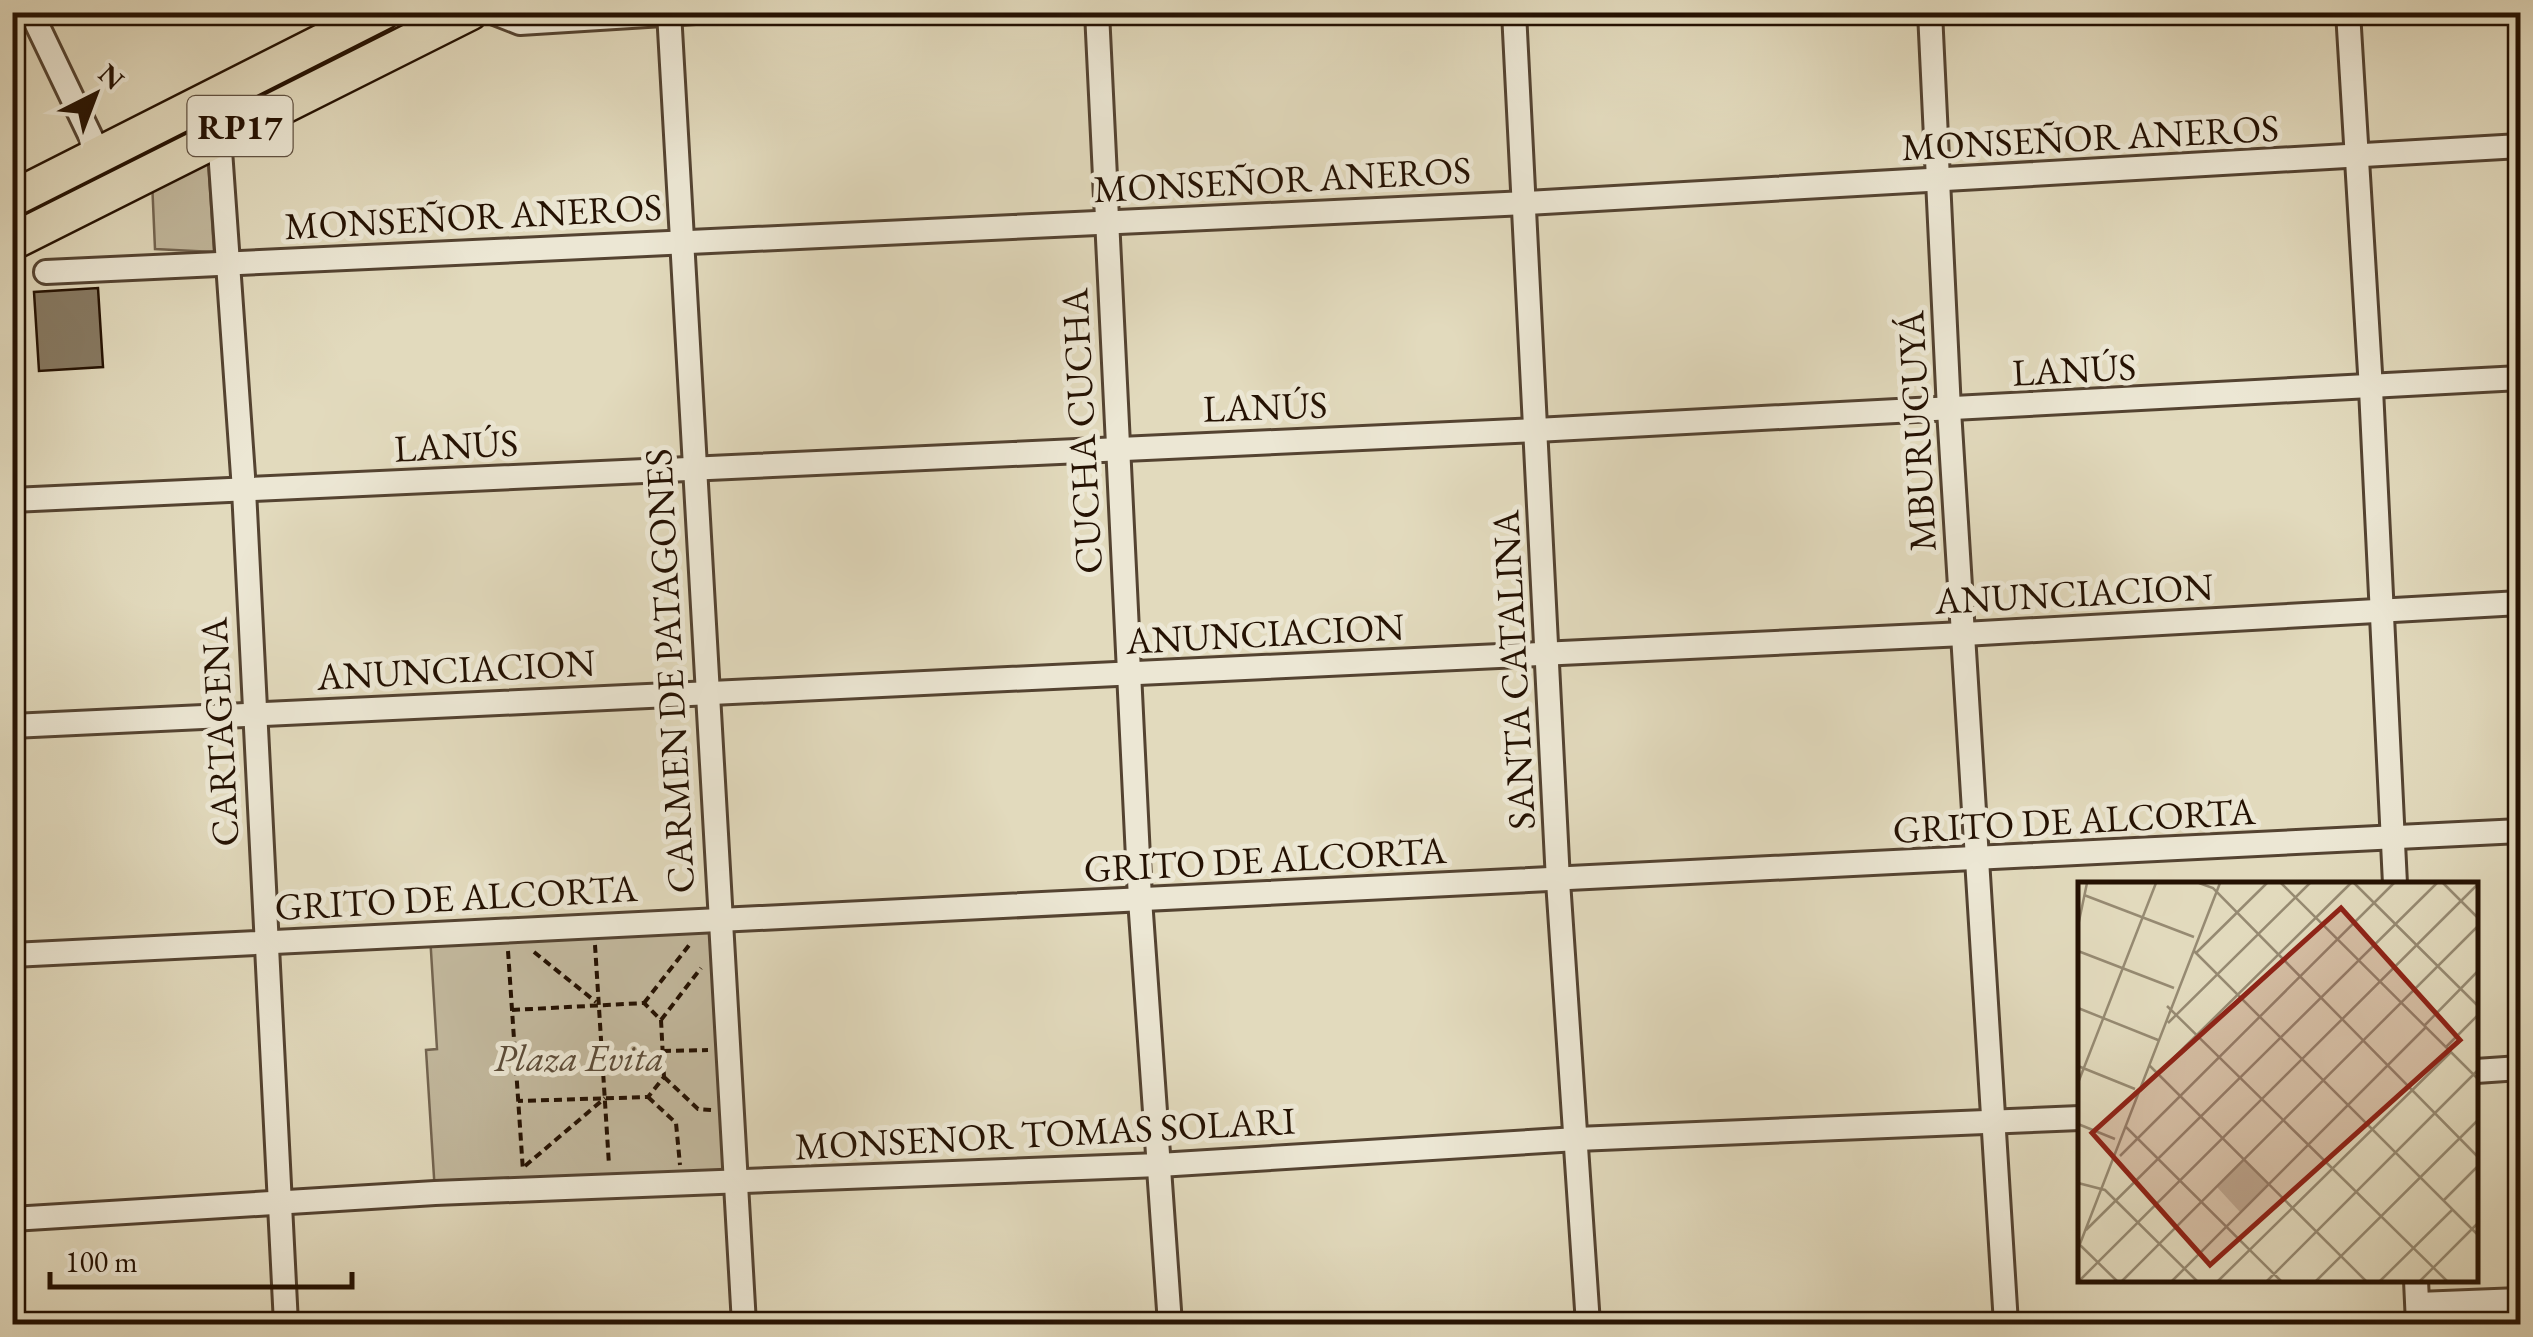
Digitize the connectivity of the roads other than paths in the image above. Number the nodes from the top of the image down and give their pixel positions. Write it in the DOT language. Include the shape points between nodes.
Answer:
graph roads {
  1 [pos="32,12"];
  2 [pos="382,12"];
  3 [pos="470,12"];
  4 [pos="492,12"];
  5 [pos="695,12"];
  6 [pos="1098,12"];
  7 [pos="1514,12"];
  8 [pos="1930,12"];
  9 [pos="2348,12"];
  10 [pos="669,13"];
  11 [pos="219,136"];
  12 [pos="2520,146"];
  13 [pos="100,154"];
  14 [pos="2356,156"];
  15 [pos="1938,181"];
  16 [pos="12,199"];
  17 [pos="1527,204"];
  18 [pos="1105,222"];
  19 [pos="682,240"];
  20 [pos="12,242"];
  21 [pos="228,263"];
  22 [pos="46,272"];
  23 [pos="2520,378"];
  24 [pos="2372,389"];
  25 [pos="1949,410"];
  26 [pos="1536,430"];
  27 [pos="1118,448"];
  28 [pos="692,469"];
  29 [pos="244,490"];
  30 [pos="12,500"];
  31 [pos="2520,604"];
  32 [pos="2382,612"];
  33 [pos="1964,634"];
  34 [pos="1548,654"];
  35 [pos="1129,674"];
  36 [pos="709,692"];
  37 [pos="253,714"];
  38 [pos="12,726"];
  39 [pos="2520,831"];
  40 [pos="2392,838"];
  41 [pos="1976,860"];
  42 [pos="1558,881"];
  43 [pos="2394,882"];
  44 [pos="1140,899"];
  45 [pos="714,919"];
  46 [pos="264,941"];
  47 [pos="12,955"];
  48 [pos="2520,1068"];
  49 [pos="2478,1071"];
  50 [pos="2078,1118"];
  51 [pos="1992,1124"];
  52 [pos="1577,1138"];
  53 [pos="1159,1164"];
  54 [pos="734,1183"];
  55 [pos="280,1204"];
  56 [pos="12,1219"];
  57 [pos="2416,1282"];
  58 [pos="2520,1300"];
  59 [pos="2418,1314"];
  60 [pos="286,1324"];
  61 [pos="744,1324"];
  62 [pos="1170,1324"];
  63 [pos="1588,1324"];
  64 [pos="2006,1324"];
  1 -- 13 [label="street"];
  2 -- 13 [label="main road, RP17"];
  3 -- 11 [label="main road, RP17"];
  4 -- 10 [label="street" via="520,22"];
  5 -- 10 [label="street"];
  6 -- 18 [label="street, CUCHA CUCHA"];
  7 -- 17 [label="street, SANTA CATALINA"];
  8 -- 15 [label="street, MBURUCUYÁ"];
  9 -- 14 [label="street"];
  10 -- 19 [label="street, CARMEN DE PATAGONES"];
  11 -- 20 [label="main road, RP17"];
  11 -- 21 [label="street, CARTAGENA"];
  12 -- 14 [label="street, MONSEÑOR ANEROS"];
  13 -- 16 [label="main road, RP17"];
  14 -- 15 [label="street, MONSEÑOR ANEROS"];
  14 -- 24 [label="street"];
  15 -- 17 [label="street, MONSEÑOR ANEROS"];
  15 -- 25 [label="street, MBURUCUYÁ"];
  17 -- 18 [label="street, MONSEÑOR ANEROS"];
  17 -- 26 [label="street, SANTA CATALINA"];
  18 -- 19 [label="street, MONSEÑOR ANEROS"];
  18 -- 27 [label="street, CUCHA CUCHA"];
  19 -- 21 [label="street, MONSEÑOR ANEROS"];
  19 -- 28 [label="street, CARMEN DE PATAGONES"];
  21 -- 22 [label="street, MONSEÑOR ANEROS"];
  21 -- 29 [label="street, CARTAGENA"];
  23 -- 24 [label="street, LANÚS"];
  24 -- 25 [label="street, LANÚS"];
  24 -- 32 [label="street"];
  25 -- 26 [label="street, LANÚS"];
  25 -- 33 [label="street, MBURUCUYÁ"];
  26 -- 27 [label="street, LANÚS"];
  26 -- 34 [label="street, SANTA CATALINA"];
  27 -- 28 [label="street, LANÚS"];
  27 -- 35 [label="street, CUCHA CUCHA"];
  28 -- 29 [label="street, LANÚS"];
  28 -- 36 [label="street, CARMEN DE PATAGONES"];
  29 -- 30 [label="street, LANÚS"];
  29 -- 37 [label="street, CARTAGENA"];
  31 -- 32 [label="street, ANUNCIACION"];
  32 -- 33 [label="street, ANUNCIACION"];
  32 -- 40 [label="street"];
  33 -- 34 [label="street, ANUNCIACION"];
  33 -- 41 [label="street, MBURUCUYÁ"];
  34 -- 35 [label="street, ANUNCIACION"];
  34 -- 42 [label="street, SANTA CATALINA"];
  35 -- 36 [label="street, ANUNCIACION"];
  35 -- 44 [label="street, CUCHA CUCHA"];
  36 -- 37 [label="street, ANUNCIACION"];
  36 -- 45 [label="street, CARMEN DE PATAGONES"];
  37 -- 38 [label="street, ANUNCIACION"];
  37 -- 46 [label="street, CARTAGENA"];
  39 -- 40 [label="street, GRITO DE ALCORTA"];
  40 -- 41 [label="street, GRITO DE ALCORTA"];
  40 -- 43 [label="street"];
  41 -- 42 [label="street, GRITO DE ALCORTA"];
  41 -- 51 [label="street, MBURUCUYÁ"];
  42 -- 44 [label="street, GRITO DE ALCORTA"];
  42 -- 52 [label="street, SANTA CATALINA"];
  44 -- 45 [label="street, GRITO DE ALCORTA"];
  44 -- 53 [label="street, CUCHA CUCHA"];
  45 -- 46 [label="street, GRITO DE ALCORTA"];
  45 -- 54 [label="street, CARMEN DE PATAGONES"];
  46 -- 47 [label="street, GRITO DE ALCORTA"];
  46 -- 55 [label="street, CARTAGENA"];
  48 -- 49 [label="street"];
  50 -- 51 [label="street, MONSENOR TOMAS SOLARI"];
  51 -- 52 [label="street, MONSENOR TOMAS SOLARI"];
  51 -- 64 [label="street, MBURUCUYÁ"];
  52 -- 53 [label="street, MONSENOR TOMAS SOLARI"];
  52 -- 63 [label="street, SANTA CATALINA"];
  53 -- 54 [label="street, MONSENOR TOMAS SOLARI"];
  53 -- 62 [label="street, CUCHA CUCHA"];
  54 -- 55 [label="street, MONSENOR TOMAS SOLARI" via="610,1186 525,1179"];
  54 -- 61 [label="street, CARMEN DE PATAGONES"];
  55 -- 56 [label="street, MONSENOR TOMAS SOLARI"];
  55 -- 60 [label="street, CARTAGENA"];
  57 -- 59 [label="street"];
  58 -- 59 [label="street"];
}
